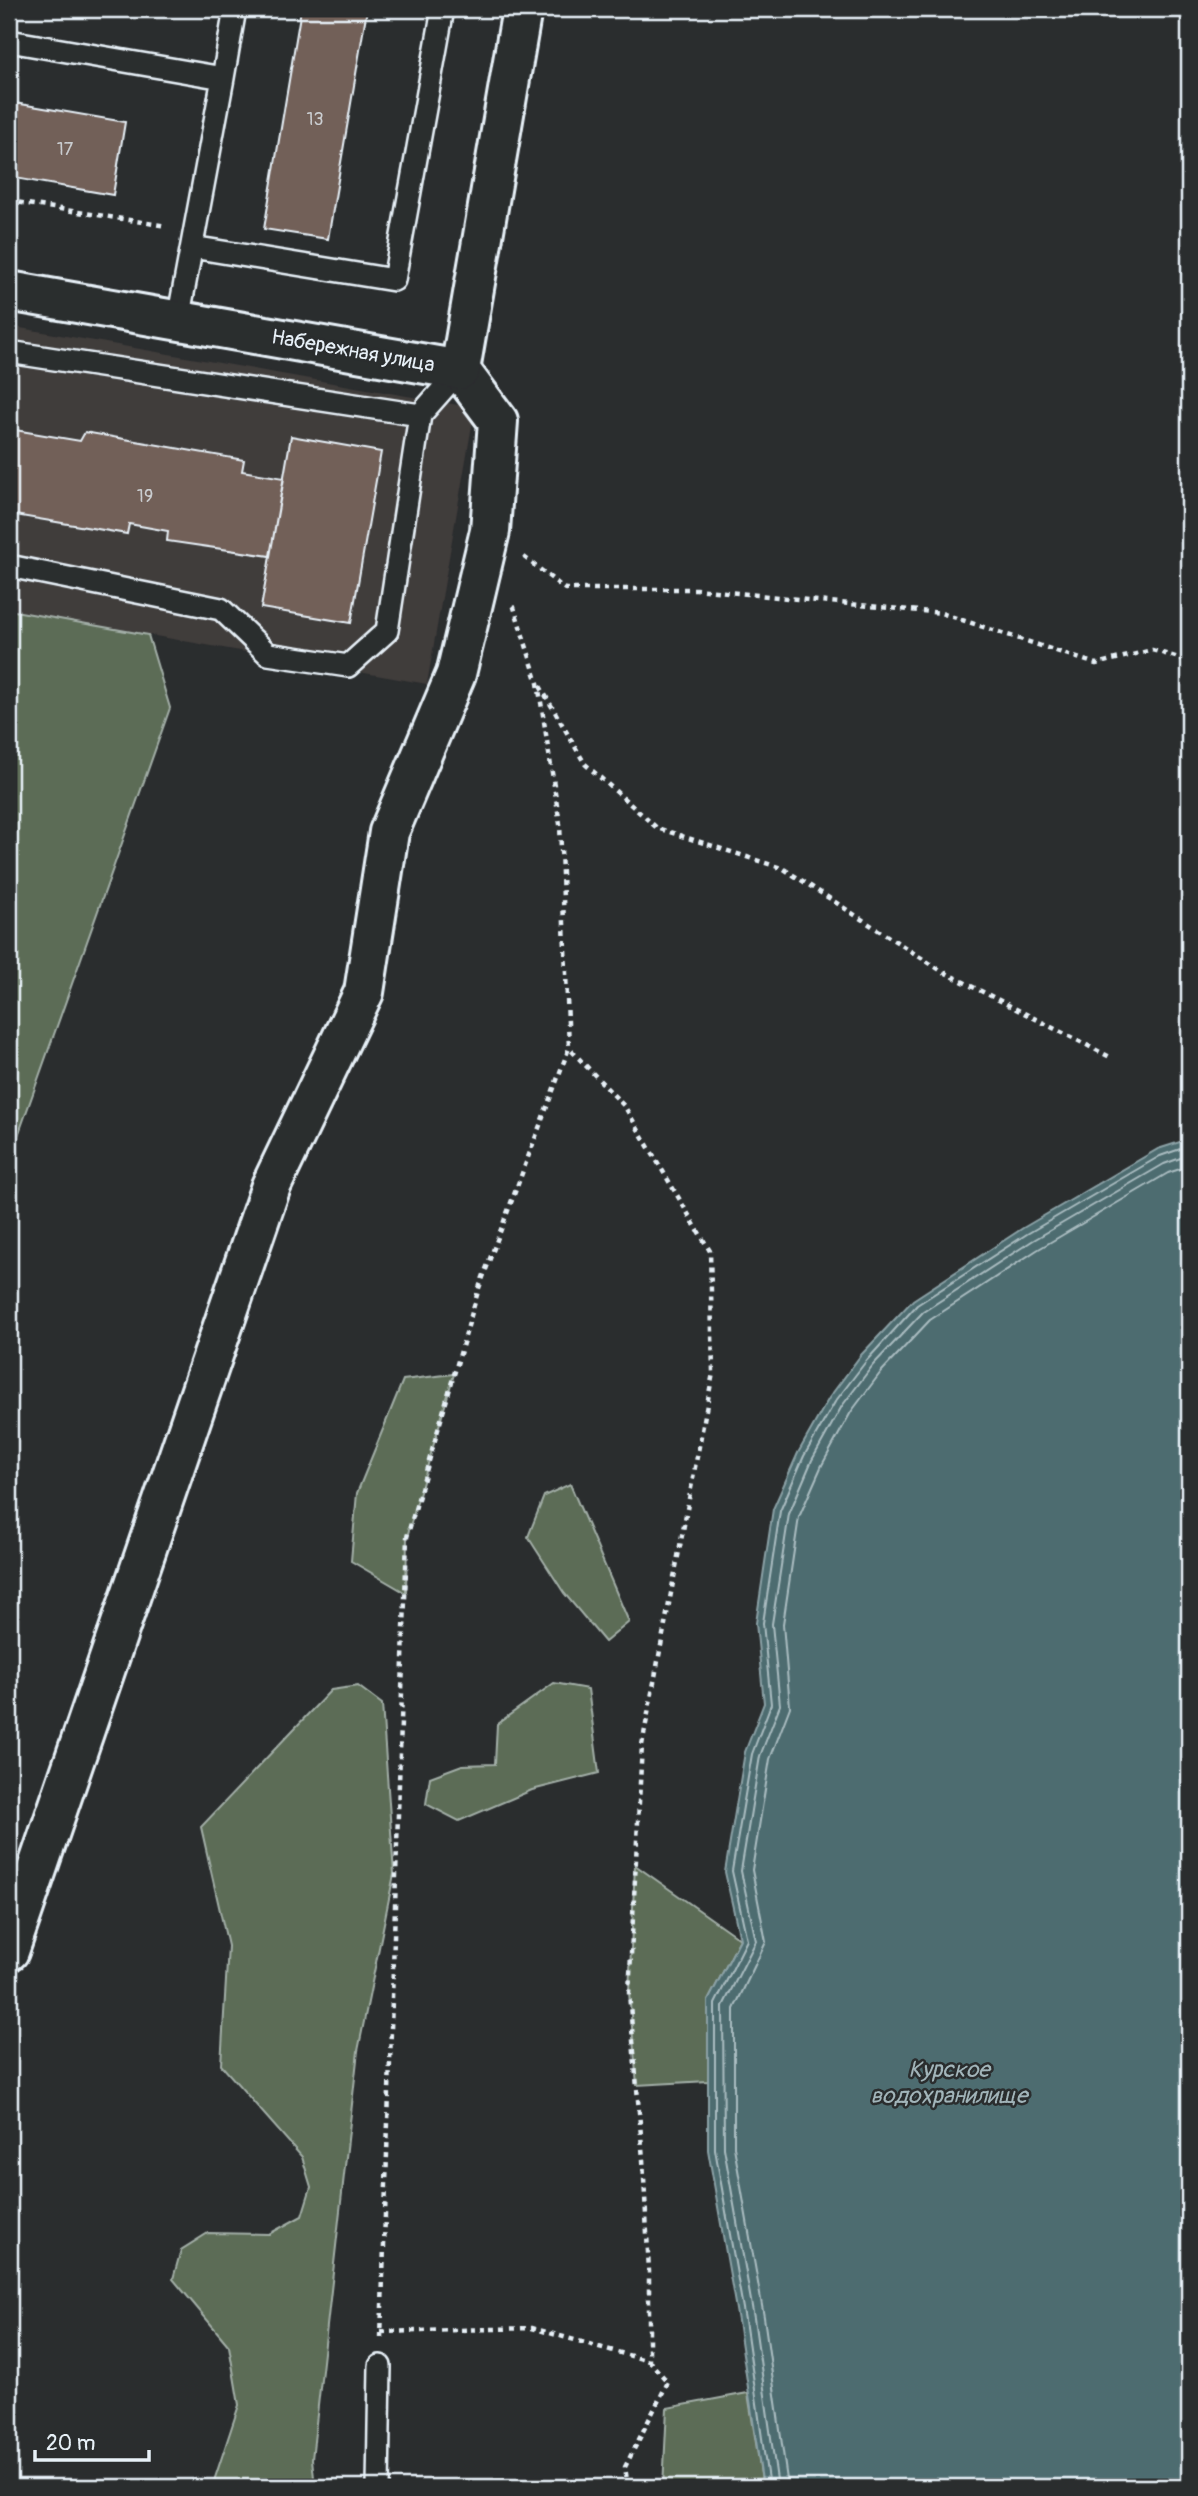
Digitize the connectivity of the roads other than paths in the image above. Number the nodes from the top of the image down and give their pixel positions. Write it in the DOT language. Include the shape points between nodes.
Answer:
graph roads {
  1 [pos="235,9"];
  2 [pos="443,9"];
  3 [pos="522,9"];
  4 [pos="9,41"];
  5 [pos="223,78"];
  6 [pos="192,247"];
  7 [pos="9,291"];
  8 [pos="178,320"];
  9 [pos="9,352"];
  10 [pos="460,370"];
  11 [pos="420,415"];
  12 [pos="9,566"];
  13 [pos="9,1951"];
  14 [pos="380,2366"];
  15 [pos="378,2487"];
  1 -- 5 [label="lane"];
  2 -- 6 [label="lane" via="394,280"];
  3 -- 10 [label="street, Набережная улица"];
  4 -- 5 [label="lane"];
  5 -- 6 [label="lane"];
  6 -- 8 [label="lane"];
  7 -- 8 [label="street, Набережная улица"];
  8 -- 10 [label="street, Набережная улица"];
  9 -- 11 [label="lane"];
  10 -- 11 [label="lane"];
  10 -- 13 [label="street" via="498,421 490,531 456,674 389,832 364,992 271,1186"];
  11 -- 12 [label="lane" via="387,631 348,666 268,654 221,609"];
  14 -- 15 [label="lane"];
}
